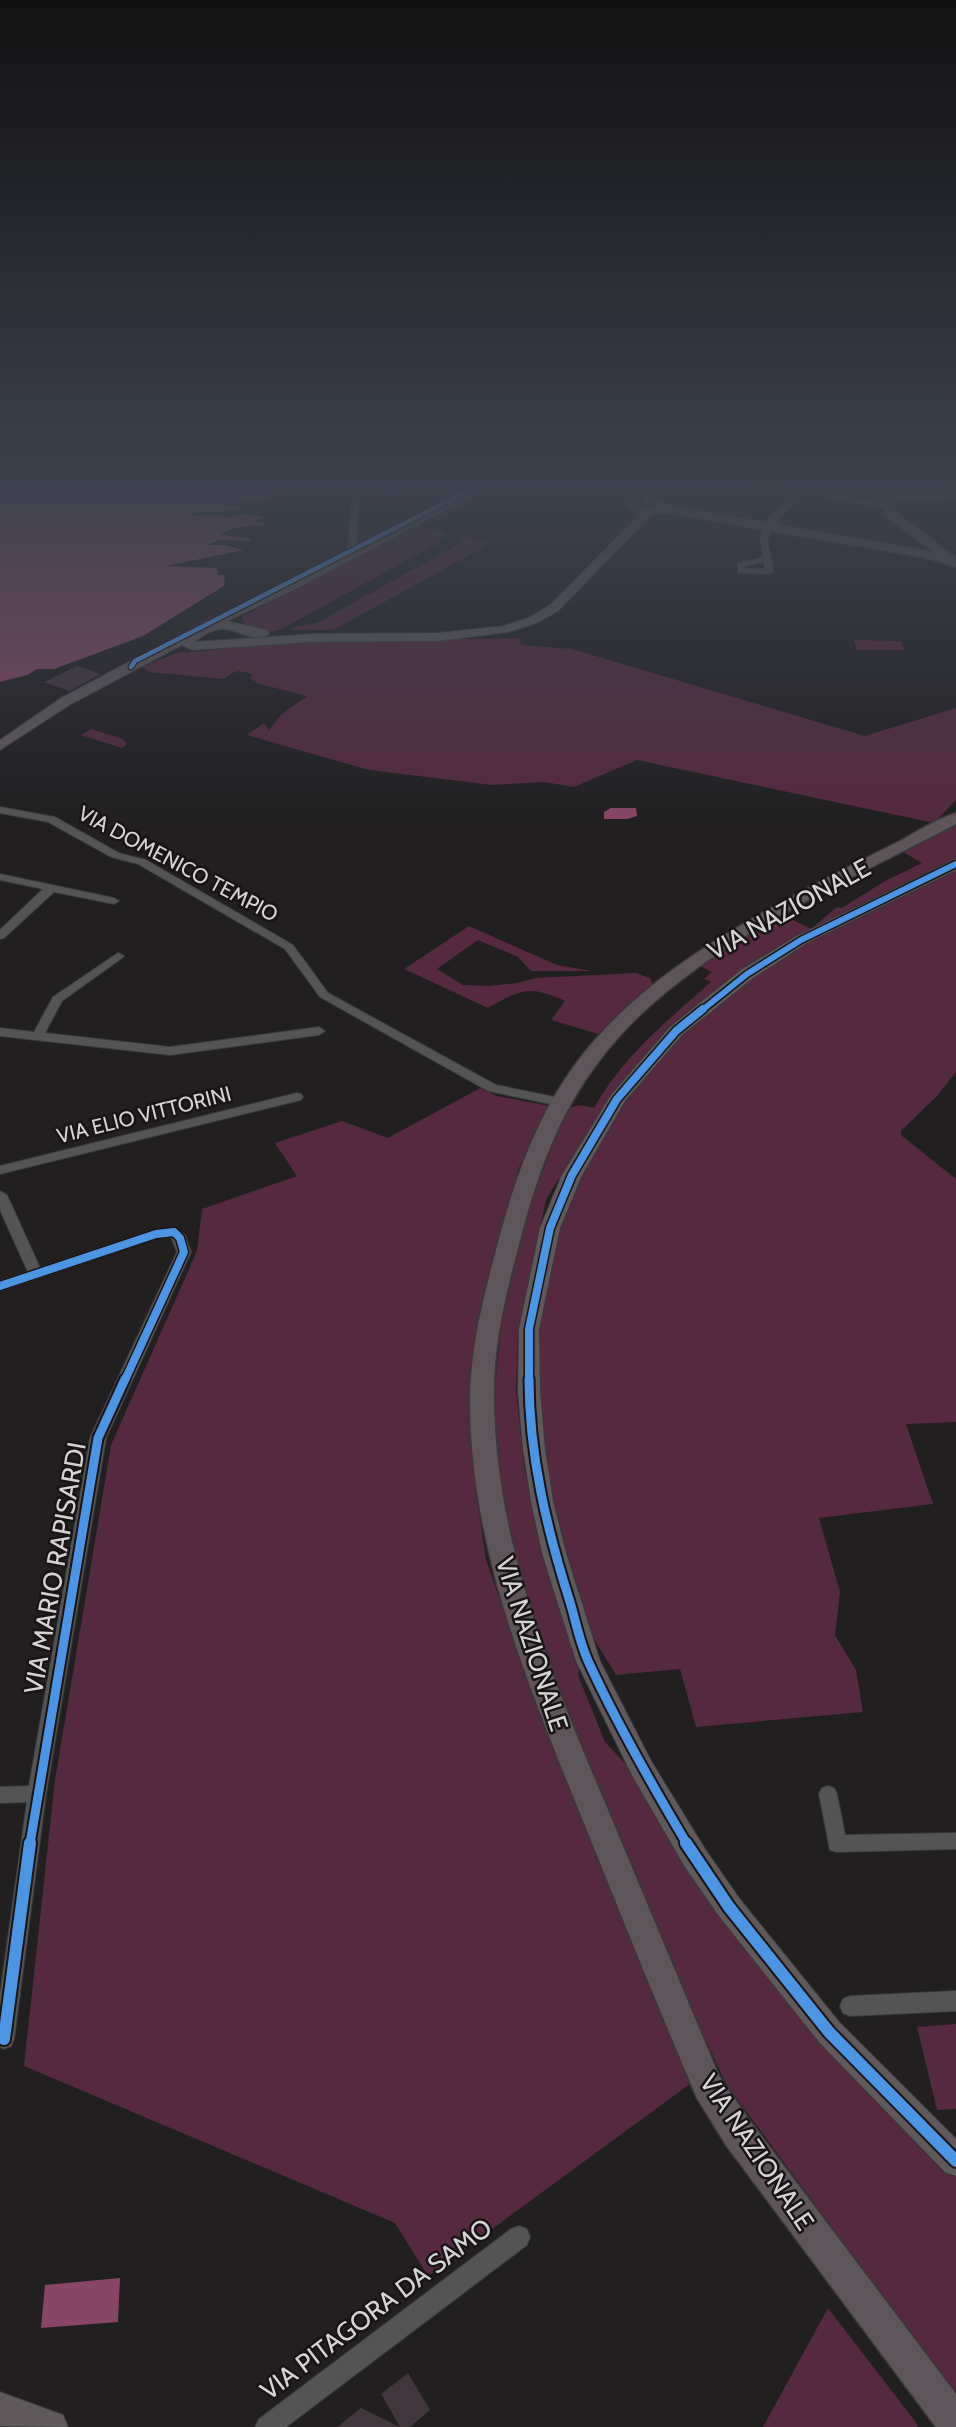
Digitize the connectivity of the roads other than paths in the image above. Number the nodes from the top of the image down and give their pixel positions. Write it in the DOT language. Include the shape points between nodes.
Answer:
graph roads {
  1 [pos="271,596"];
  2 [pos="566,596"];
  3 [pos="260,602"];
  4 [pos="554,608"];
  5 [pos="234,622"];
  6 [pos="199,631"];
  7 [pos="192,646"];
  8 [pos="131,667"];
  9 [pos="0,746"];
  10 [pos="1,811"];
  11 [pos="952,819"];
  12 [pos="956,864"];
  13 [pos="0,877"];
  14 [pos="51,888"];
  15 [pos="114,902"];
  16 [pos="0,936"];
  17 [pos="118,956"];
  18 [pos="319,1031"];
  19 [pos="0,1032"];
  20 [pos="38,1036"];
  21 [pos="297,1097"];
  22 [pos="560,1102"];
  23 [pos="0,1170"];
  24 [pos="0,1196"];
  25 [pos="36,1273"];
  26 [pos="0,1286"];
  27 [pos="37,1794"];
  28 [pos="828,1794"];
  29 [pos="0,1795"];
  30 [pos="956,1841"];
  31 [pos="956,2001"];
  32 [pos="850,2006"];
  33 [pos="4,2039"];
  34 [pos="956,2161"];
  35 [pos="519,2236"];
  36 [pos="0,2409"];
  37 [pos="956,2424"];
  38 [pos="51,2427"];
  39 [pos="267,2427"];
  1 -- 3 [label="main road"];
  2 -- 4 [label="main road"];
  3 -- 5 [label="main road"];
  3 -- 6 [label="main road"];
  4 -- 5 [label="main road" via="520,621 476,629 253,633"];
  4 -- 7 [label="main road" via="530,623 487,633 269,639"];
  5 -- 6 [label="main road"];
  5 -- 7 [label="main road" via="215,638"];
  6 -- 7 [label="main road" via="186,640"];
  6 -- 8 [label="main road"];
  7 -- 8 [label="main road"];
  8 -- 9 [label="main road" via="76,695"];
  10 -- 22 [label="street, VIA DOMENICO TEMPIO" via="51,819 115,855 142,862 289,947 324,994 492,1088"];
  11 -- 22 [label="main road, VIA NAZIONALE" via="774,913 711,951 670,981 597,1049"];
  12 -- 34 [label="main road" via="801,940 755,968 697,1012 657,1051 617,1099 572,1175 550,1228 529,1329 534,1449 554,1553 588,1661 642,1769 694,1858 829,2032"];
  13 -- 14 [label="street"];
  14 -- 15 [label="street"];
  14 -- 16 [label="street"];
  17 -- 20 [label="street" via="57,999"];
  18 -- 20 [label="street" via="170,1051"];
  19 -- 20 [label="street"];
  21 -- 23 [label="street, VIA ELIO VITTORINI"];
  22 -- 37 [label="main road, VIA NAZIONALE" via="524,1190 501,1268 487,1339 482,1394 489,1487 502,1560 522,1629 553,1714 708,2087 738,2133"];
  24 -- 25 [label="street"];
  25 -- 26 [label="street, VIA MARIO RAPISARDI"];
  25 -- 27 [label="street, VIA MARIO RAPISARDI" via="156,1234 174,1232 184,1252 98,1438"];
  27 -- 29 [label="street"];
  27 -- 33 [label="street, VIA MARIO RAPISARDI"];
  28 -- 30 [label="street" via="837,1844"];
  31 -- 32 [label="street"];
  35 -- 39 [label="street, VIA PITAGORA DA SAMO"];
  36 -- 38 [label="main road"];
}
